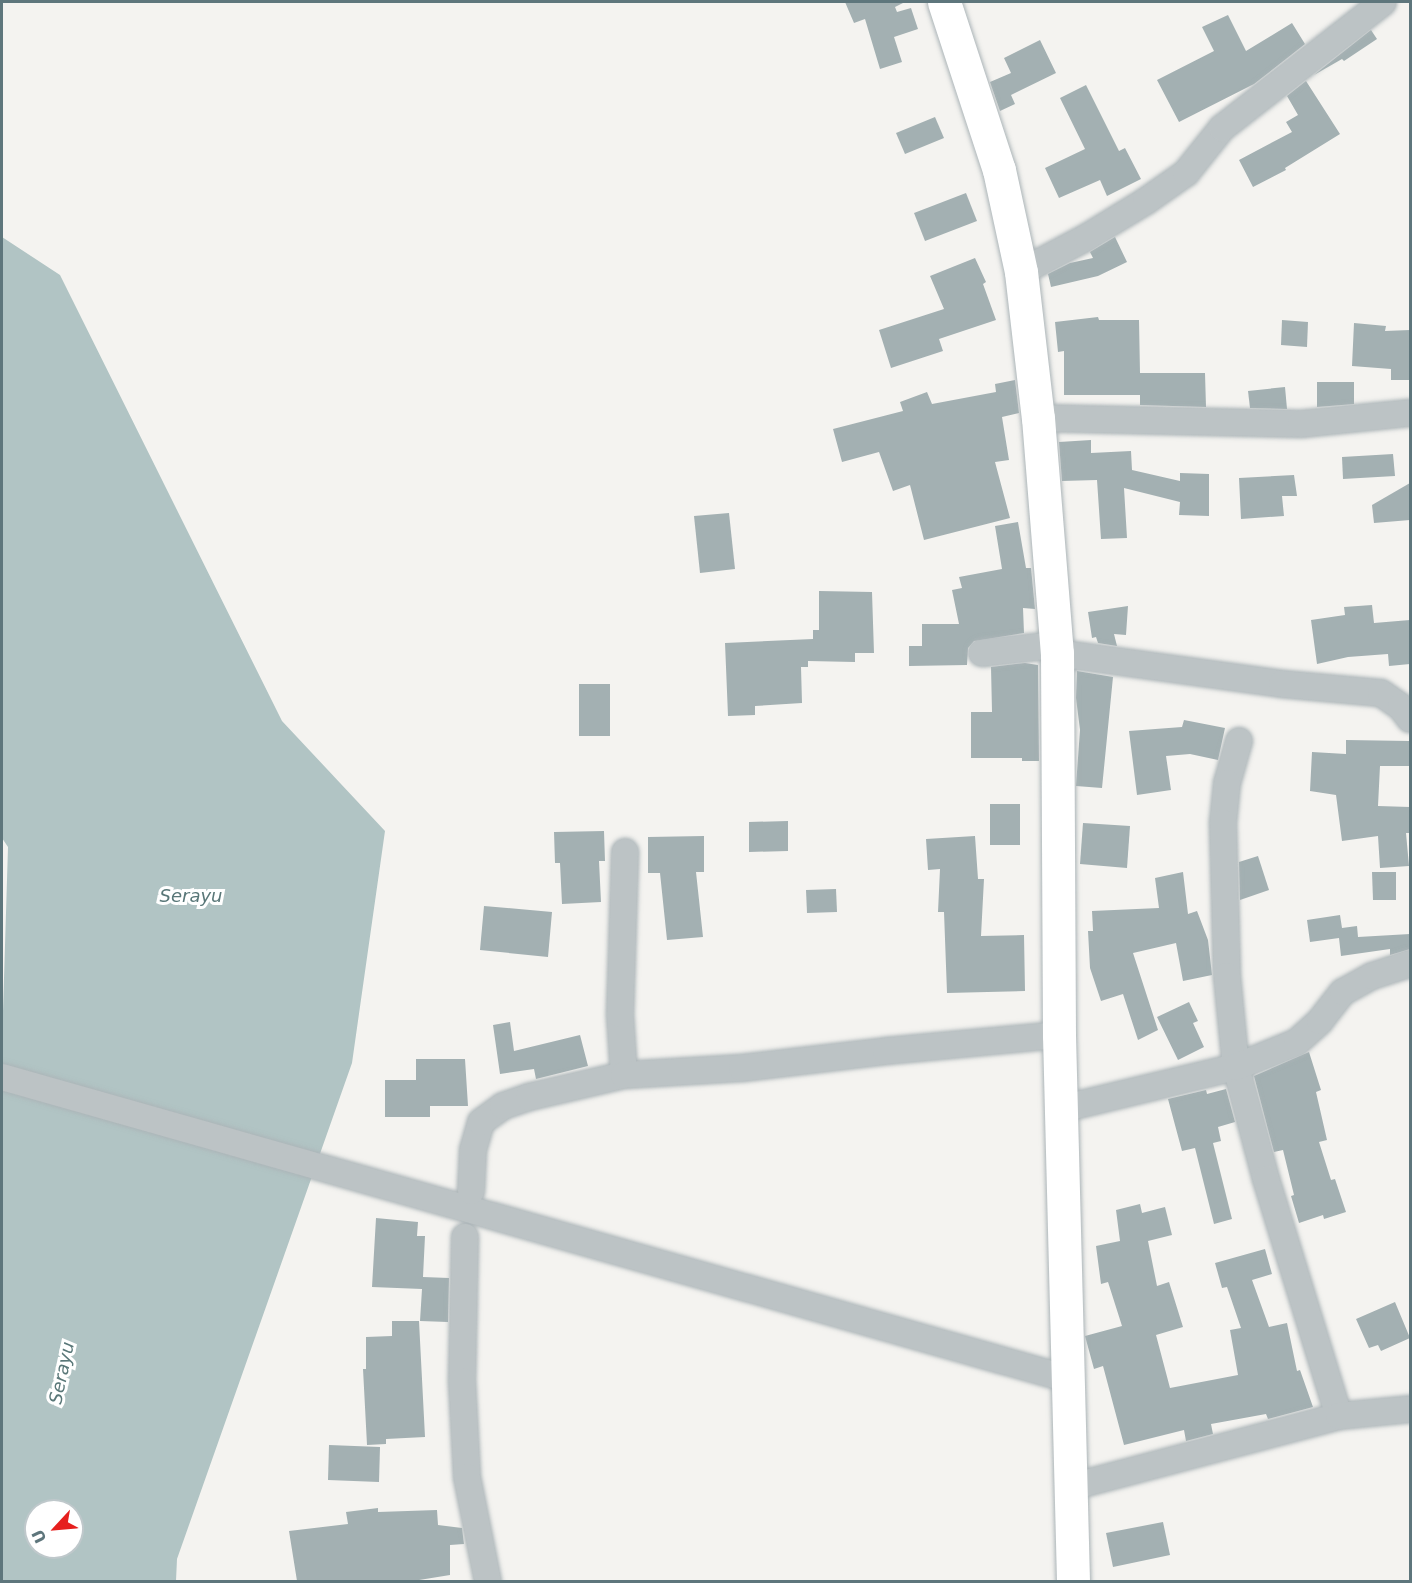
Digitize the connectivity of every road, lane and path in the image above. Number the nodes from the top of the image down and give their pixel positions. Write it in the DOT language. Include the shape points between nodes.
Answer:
graph roads {
  1 [pos="944,2"];
  2 [pos="1383,2"];
  3 [pos="1021,272"];
  4 [pos="1410,412"];
  5 [pos="1038,418"];
  6 [pos="1056,649"];
  7 [pos="982,653"];
  8 [pos="1410,719"];
  9 [pos="1239,741"];
  10 [pos="625,852"];
  11 [pos="1410,964"];
  12 [pos="1059,1035"];
  13 [pos="1236,1067"];
  14 [pos="624,1075"];
  15 [pos="2,1077"];
  16 [pos="1061,1109"];
  17 [pos="471,1191"];
  18 [pos="465,1237"];
  19 [pos="1068,1379"];
  20 [pos="1410,1409"];
  21 [pos="1339,1416"];
  22 [pos="1071,1486"];
  23 [pos="488,1581"];
  24 [pos="1073,1581"];
  1 -- 3 [label="main road" via="999,170"];
  2 -- 3 [label="street" via="1222,128 1186,173 1097,231"];
  3 -- 5 [label="main road"];
  4 -- 5 [label="street" via="1301,424"];
  5 -- 6 [label="main road"];
  6 -- 7 [label="street"];
  6 -- 8 [label="street" via="1282,684 1381,693 1401,706"];
  6 -- 12 [label="main road"];
  9 -- 13 [label="street" via="1227,783 1223,835 1227,976"];
  10 -- 14 [label="street" via="620,1014"];
  11 -- 13 [label="street" via="1372,976 1343,992 1297,1042"];
  12 -- 14 [label="street" via="742,1068"];
  12 -- 16 [label="main road"];
  13 -- 16 [label="street"];
  13 -- 21 [label="street"];
  14 -- 17 [label="street" via="530,1097 503,1106 481,1122 473,1150"];
  15 -- 19 [label="street"];
  16 -- 19 [label="main road"];
  18 -- 23 [label="street" via="462,1381 466,1477"];
  19 -- 22 [label="main road"];
  20 -- 21 [label="street"];
  21 -- 22 [label="street"];
  22 -- 24 [label="main road"];
}
